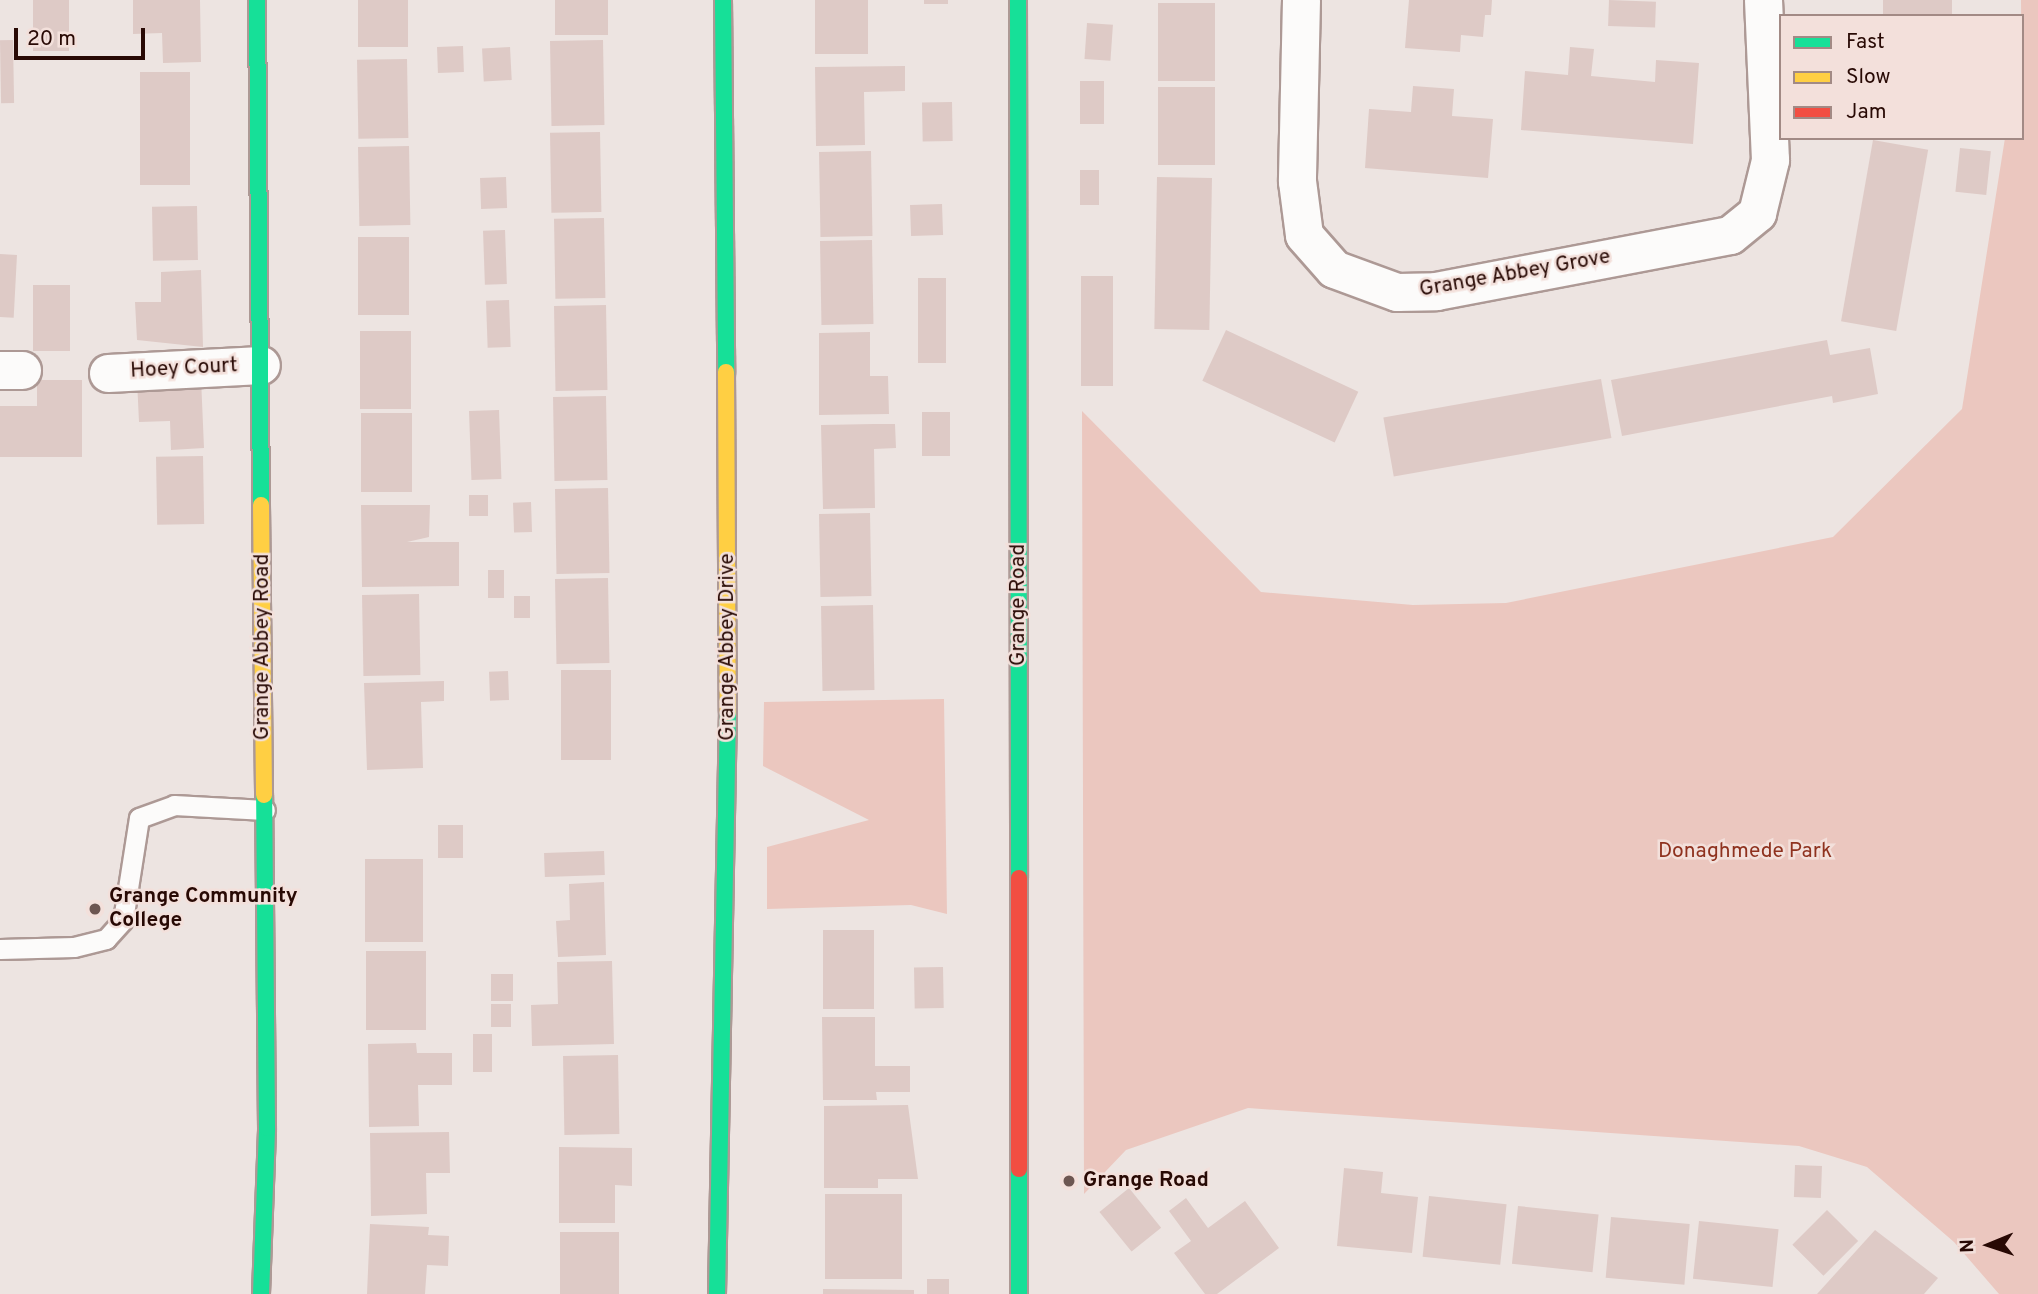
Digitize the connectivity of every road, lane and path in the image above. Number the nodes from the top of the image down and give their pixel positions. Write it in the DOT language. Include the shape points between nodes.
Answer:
graph roads {
  1 [pos="257,0"];
  2 [pos="723,0"];
  3 [pos="1017,0"];
  4 [pos="1301,0"];
  5 [pos="1763,0"];
  6 [pos="261,365"];
  7 [pos="108,373"];
  8 [pos="265,810"];
  9 [pos="0,949"];
  10 [pos="261,1294"];
  11 [pos="717,1294"];
  12 [pos="1019,1294"];
  1 -- 6 [label="street, Grange Abbey Road"];
  2 -- 11 [label="street, Grange Abbey Drive" via="729,816"];
  3 -- 12 [label="street, Grange Road"];
  4 -- 5 [label="street, Grange Abbey Grove" via="1297,181 1304,235 1334,269 1397,292 1436,291 1730,235 1757,213 1770,160"];
  6 -- 7 [label="street, Hoey Court"];
  6 -- 8 [label="street, Grange Abbey Road"];
  8 -- 9 [label="lane" via="174,806 139,818 123,920 106,939 74,947"];
  8 -- 10 [label="street, Grange Abbey Road" via="267,1128"];
}
